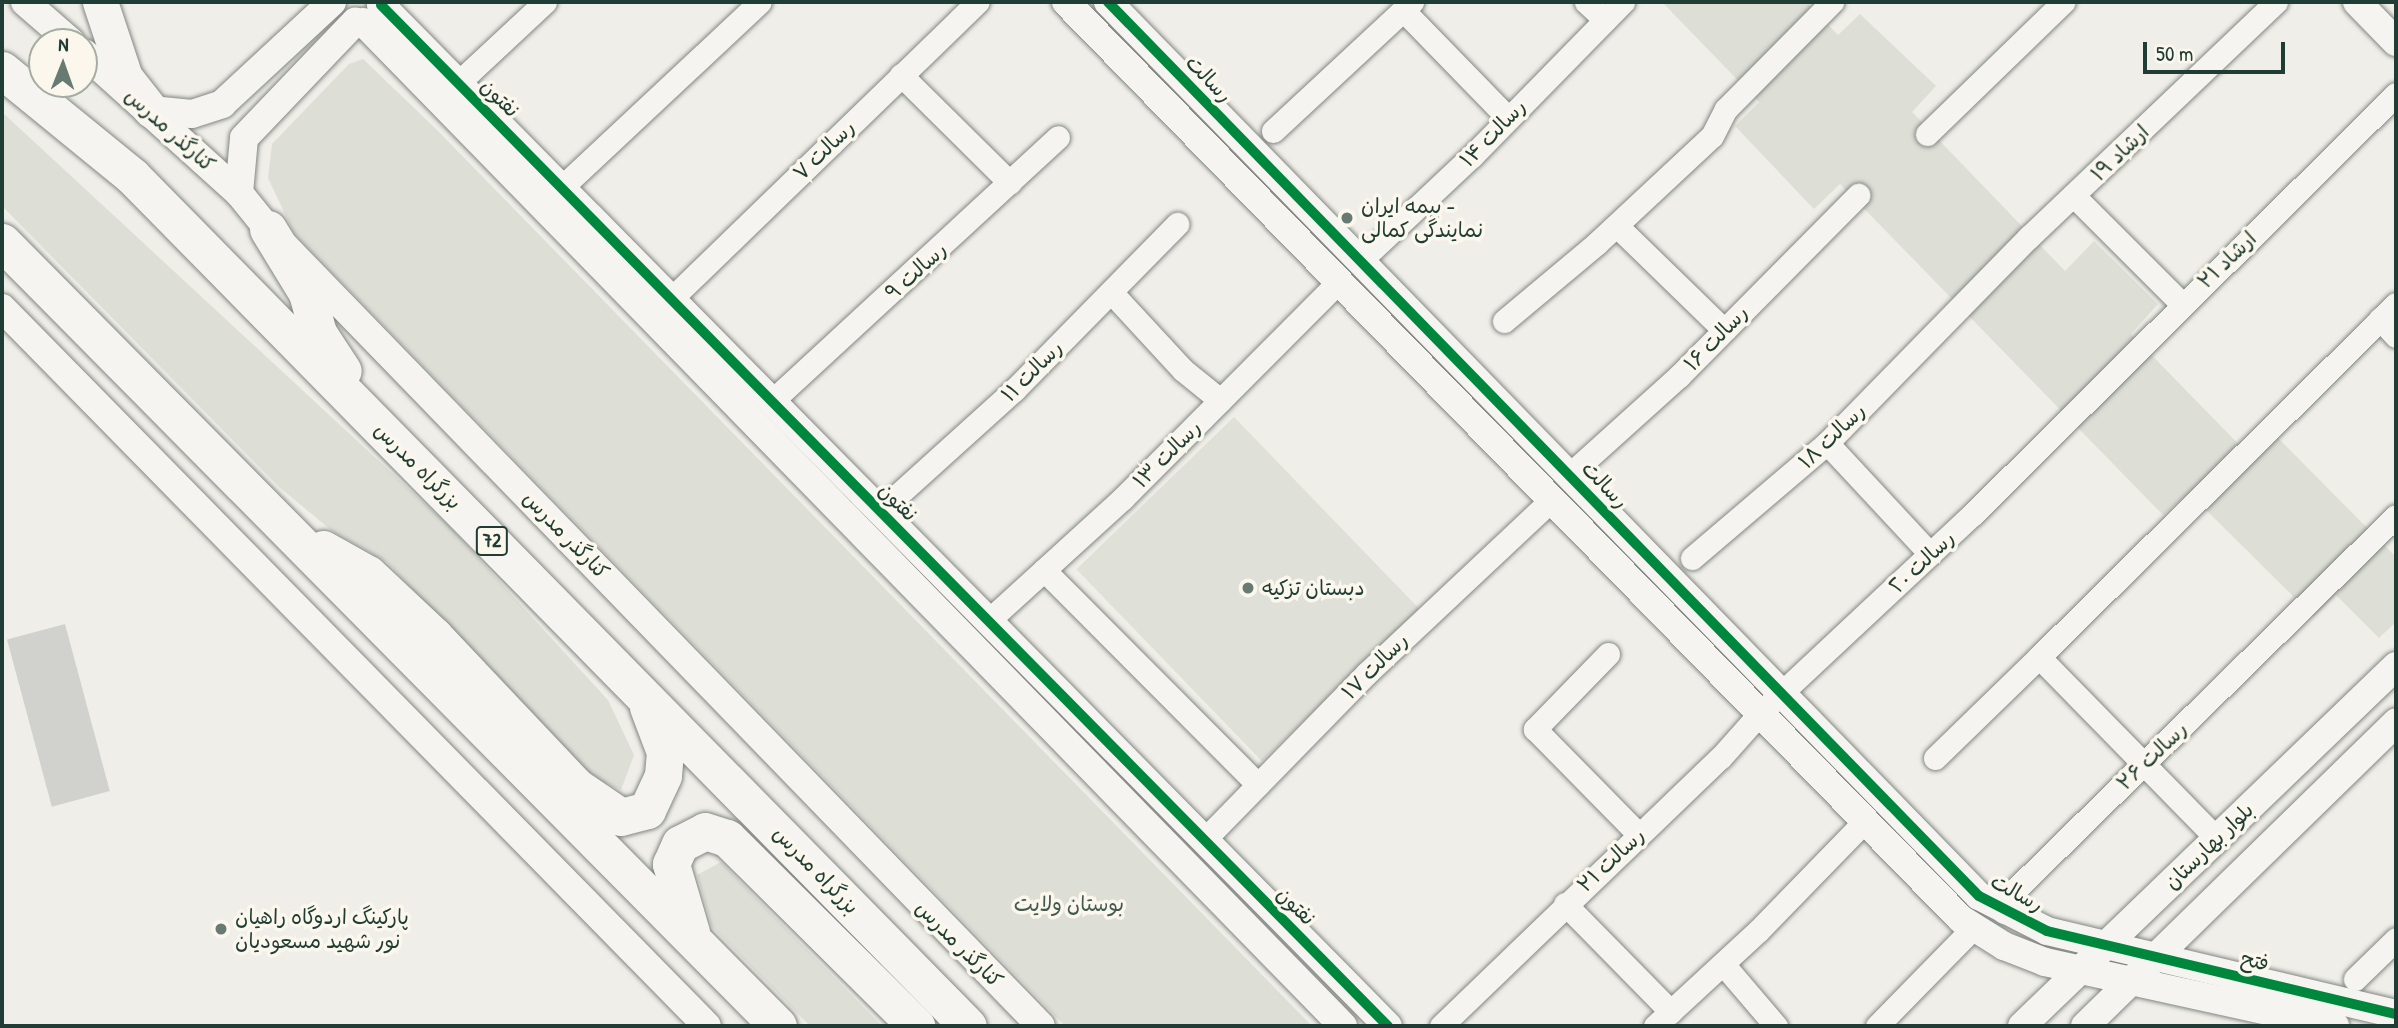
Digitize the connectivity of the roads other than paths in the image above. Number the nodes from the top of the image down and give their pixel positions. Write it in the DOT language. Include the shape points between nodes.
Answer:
graph roads {
  1 [pos="25,2"];
  2 [pos="100,2"];
  3 [pos="333,2"];
  4 [pos="545,2"];
  5 [pos="760,2"];
  6 [pos="978,2"];
  7 [pos="1066,2"];
  8 [pos="1108,2"];
  9 [pos="1586,2"];
  10 [pos="1623,2"];
  11 [pos="1832,2"];
  12 [pos="2063,2"];
  13 [pos="2276,2"];
  14 [pos="2357,2"];
  15 [pos="1407,6"];
  16 [pos="370,13"];
  17 [pos="1605,20"];
  18 [pos="55,28"];
  19 [pos="2396,42"];
  20 [pos="98,65"];
  21 [pos="2,70"];
  22 [pos="901,75"];
  23 [pos="458,83"];
  24 [pos="2396,94"];
  25 [pos="150,110"];
  26 [pos="1508,118"];
  27 [pos="1273,131"];
  28 [pos="1927,134"];
  29 [pos="1058,137"];
  30 [pos="1010,183"];
  31 [pos="561,188"];
  32 [pos="239,193"];
  33 [pos="1858,195"];
  34 [pos="2075,197"];
  35 [pos="1177,224"];
  36 [pos="1617,226"];
  37 [pos="268,229"];
  38 [pos="2,242"];
  39 [pos="1360,261"];
  40 [pos="1339,281"];
  41 [pos="1111,292"];
  42 [pos="671,299"];
  43 [pos="1962,303"];
  44 [pos="2182,304"];
  45 [pos="2,308"];
  46 [pos="2391,319"];
  47 [pos="1504,321"];
  48 [pos="1723,329"];
  49 [pos="714,362"];
  50 [pos="1220,400"];
  51 [pos="772,401"];
  52 [pos="380,428"];
  53 [pos="2060,429"];
  54 [pos="1827,443"];
  55 [pos="1569,475"];
  56 [pos="1552,499"];
  57 [pos="1602,510"];
  58 [pos="880,511"];
  59 [pos="2396,516"];
  60 [pos="288,530"];
  61 [pos="1582,530"];
  62 [pos="1930,554"];
  63 [pos="1692,558"];
  64 [pos="1044,570"];
  65 [pos="988,621"];
  66 [pos="1608,654"];
  67 [pos="2036,660"];
  68 [pos="2396,666"];
  69 [pos="1781,694"];
  70 [pos="645,696"];
  71 [pos="1760,713"];
  72 [pos="2396,722"];
  73 [pos="1088,723"];
  74 [pos="1068,744"];
  75 [pos="1935,758"];
  76 [pos="2144,763"];
  77 [pos="1258,785"];
  78 [pos="1866,821"];
  79 [pos="1639,835"];
  80 [pos="2217,839"];
  81 [pos="1205,840"];
  82 [pos="1565,904"];
  83 [pos="2004,912"];
  84 [pos="1974,927"];
  85 [pos="2396,939"];
  86 [pos="694,941"];
  87 [pos="2105,946"];
  88 [pos="2155,957"];
  89 [pos="1723,964"];
  90 [pos="2082,969"];
  91 [pos="2354,979"];
  92 [pos="2132,980"];
  93 [pos="2396,1014"];
  94 [pos="1663,1019"];
  95 [pos="707,1026"];
  96 [pos="778,1026"];
  97 [pos="916,1026"];
  98 [pos="968,1026"];
  99 [pos="1041,1026"];
  100 [pos="1343,1026"];
  101 [pos="1388,1026"];
  102 [pos="1441,1026"];
  103 [pos="1776,1026"];
  104 [pos="1877,1026"];
  105 [pos="2022,1026"];
  106 [pos="2085,1026"];
  107 [pos="2335,1026"];
  1 -- 18 [label="street"];
  2 -- 25 [label="main road" via="125,77"];
  3 -- 16 [label="street" via="340,15"];
  3 -- 25 [label="street" via="222,104 192,114"];
  4 -- 23 [label="street"];
  5 -- 31 [label="street"];
  6 -- 22 [label="street, رسالت ۷"];
  7 -- 40 [label="street"];
  8 -- 39 [label="street, رسالت"];
  9 -- 17 [label="street"];
  10 -- 17 [label="street, رسالت ۱۴"];
  11 -- 36 [label="street" via="1726,109 1712,136"];
  12 -- 28 [label="street"];
  13 -- 34 [label="street, ارشاد ۱۹"];
  14 -- 19 [label="street"];
  15 -- 26 [label="street"];
  15 -- 27 [label="street"];
  16 -- 23 [label="street, نفتون"];
  16 -- 32 [label="street" via="244,138"];
  16 -- 49 [label="street, نفتون"];
  17 -- 26 [label="street, رسالت ۱۴"];
  20 -- 25 [label="street, کنارگذر مدرس"];
  21 -- 52 [label="highway, بزرگراه مدرس / 72" via="132,176"];
  22 -- 30 [label="street"];
  22 -- 42 [label="street, رسالت ۷"];
  23 -- 31 [label="street, نفتون"];
  24 -- 44 [label="street, ارشاد ۲۱"];
  25 -- 32 [label="street, کنارگذر مدرس"];
  26 -- 39 [label="street, رسالت ۱۴"];
  29 -- 30 [label="street, رسالت ۹"];
  30 -- 51 [label="street, رسالت ۹"];
  31 -- 42 [label="street, نفتون"];
  32 -- 37 [label="street, کنارگذر مدرس"];
  33 -- 48 [label="street, رسالت ۱۶"];
  34 -- 43 [label="street, ارشاد ۱۹"];
  34 -- 44 [label="street"];
  35 -- 41 [label="street, رسالت ۱۱"];
  36 -- 47 [label="street"];
  36 -- 48 [label="street"];
  37 -- 52 [label="highway" via="307,293 318,334"];
  37 -- 99 [label="street, کنارگذر مدرس"];
  38 -- 60 [label="highway"];
  39 -- 40 [label="street"];
  39 -- 55 [label="street, رسالت"];
  40 -- 50 [label="street, رسالت ۱۳"];
  40 -- 56 [label="street"];
  41 -- 50 [label="street" via="1175,362"];
  41 -- 58 [label="street, رسالت ۱۱" via="1014,390"];
  42 -- 49 [label="street, نفتون"];
  43 -- 54 [label="street, رسالت ۱۸"];
  44 -- 53 [label="street, ارشاد ۲۱"];
  45 -- 95 [label="street"];
  46 -- 67 [label="street"];
  48 -- 55 [label="street, رسالت ۱۶" via="1679,376"];
  49 -- 51 [label="street, نفتون"];
  49 -- 74 [label="street, نفتون"];
  50 -- 64 [label="street, رسالت ۱۳"];
  51 -- 58 [label="street, نفتون"];
  52 -- 70 [label="highway, بزرگراه مدرس / 72"];
  53 -- 62 [label="street, رسالت ٢٠"];
  54 -- 62 [label="street"];
  54 -- 63 [label="street, رسالت ۱۸"];
  55 -- 57 [label="street, رسالت"];
  56 -- 61 [label="street"];
  56 -- 77 [label="street, رسالت ۱۷" via="1367,673"];
  57 -- 61 [label="street"];
  57 -- 69 [label="street, رسالت"];
  58 -- 65 [label="street, نفتون"];
  59 -- 76 [label="street, رسالت ۲۶"];
  60 -- 70 [label="highway" via="368,574 435,636 577,787 621,817 647,810 663,775 665,752"];
  60 -- 86 [label="highway"];
  61 -- 71 [label="street"];
  62 -- 69 [label="street, رسالت ٢٠"];
  64 -- 65 [label="street, رسالت ۱۳"];
  64 -- 77 [label="street"];
  65 -- 73 [label="street, نفتون"];
  66 -- 79 [label="street" via="1535,729"];
  67 -- 75 [label="street"];
  67 -- 76 [label="street"];
  68 -- 80 [label="street, بلوار بهارستان"];
  69 -- 71 [label="street, رسالت ۲۱"];
  69 -- 83 [label="street, رسالت" via="1979,897"];
  70 -- 98 [label="highway, بزرگراه مدرس / 72"];
  71 -- 78 [label="street"];
  71 -- 79 [label="street, رسالت ۲۱"];
  72 -- 88 [label="street, بلوار بهارستان"];
  73 -- 74 [label="street"];
  73 -- 81 [label="street, نفتون"];
  74 -- 100 [label="street, نفتون"];
  76 -- 80 [label="street"];
  76 -- 83 [label="street, رسالت ۲۶" via="2016,889"];
  77 -- 81 [label="street, رسالت ۱۷"];
  78 -- 84 [label="street"];
  78 -- 89 [label="street"];
  79 -- 82 [label="street, رسالت ۲۱"];
  80 -- 87 [label="street, بلوار بهارستان"];
  81 -- 101 [label="street, نفتون"];
  82 -- 94 [label="street"];
  82 -- 102 [label="street, رسالت ۲۱"];
  83 -- 87 [label="street, رسالت" via="2047,931"];
  84 -- 90 [label="street" via="2025,954"];
  84 -- 104 [label="street"];
  85 -- 91 [label="street"];
  86 -- 96 [label="highway"];
  86 -- 97 [label="highway" via="675,892 671,863 680,844 705,831 727,838"];
  87 -- 88 [label="street, فتح"];
  87 -- 90 [label="street, بلوار بهارستان"];
  88 -- 92 [label="street, بلوار بهارستان"];
  88 -- 93 [label="street, فتح"];
  89 -- 94 [label="street"];
  89 -- 103 [label="street"];
  90 -- 92 [label="street"];
  90 -- 105 [label="street, بلوار بهارستان"];
  92 -- 106 [label="street, بلوار بهارستان"];
  92 -- 107 [label="street"];
}
